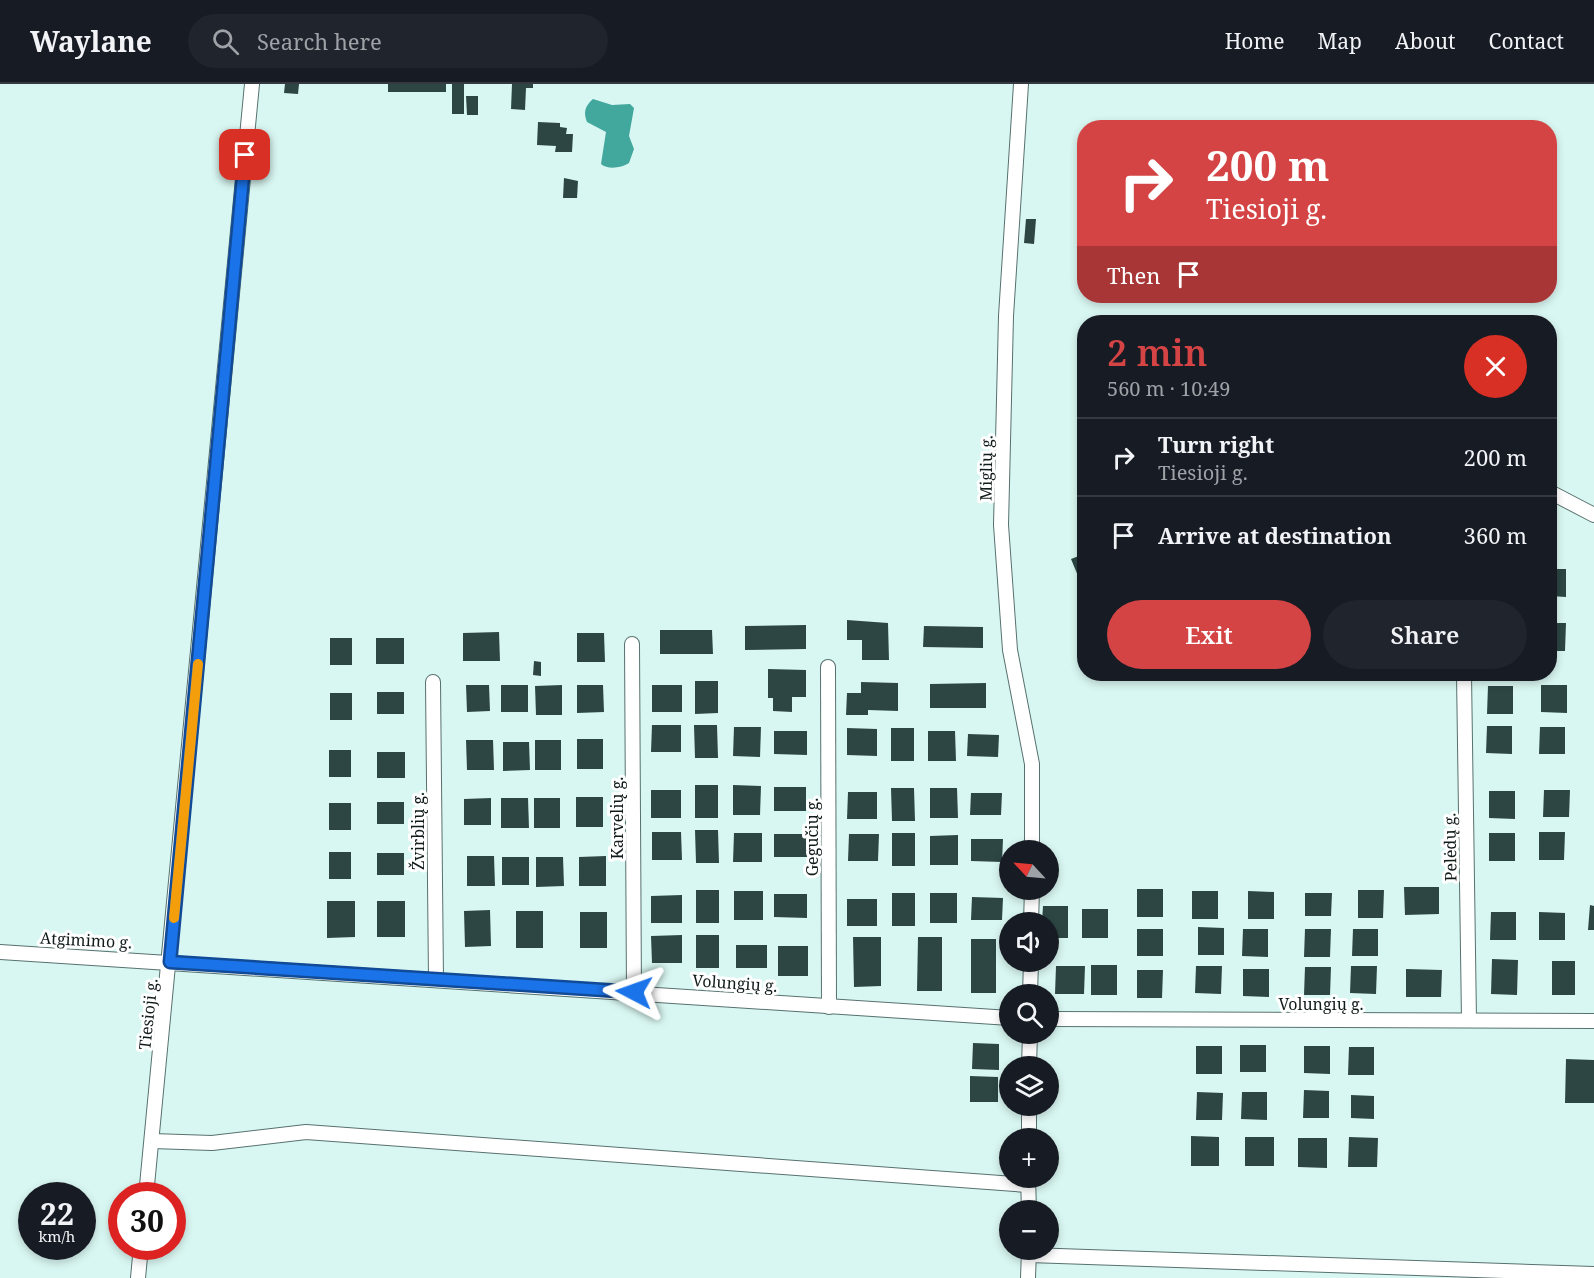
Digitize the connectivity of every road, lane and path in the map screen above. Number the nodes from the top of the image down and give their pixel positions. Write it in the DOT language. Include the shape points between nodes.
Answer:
graph roads {
  1 [pos="252,84"];
  2 [pos="1021,84"];
  3 [pos="1557,496"];
  4 [pos="1594,515"];
  5 [pos="632,644"];
  6 [pos="828,667"];
  7 [pos="1464,681"];
  8 [pos="433,682"];
  9 [pos="1032,840"];
  10 [pos="0,952"];
  11 [pos="170,962"];
  12 [pos="436,980"];
  13 [pos="634,992"];
  14 [pos="829,1007"];
  15 [pos="999,1017"];
  16 [pos="1059,1019"];
  17 [pos="1469,1020"];
  18 [pos="1594,1022"];
  19 [pos="152,1142"];
  20 [pos="999,1179"];
  21 [pos="148,1182"];
  22 [pos="1059,1253"];
  23 [pos="140,1260"];
  24 [pos="1029,1260"];
  25 [pos="1594,1274"];
  26 [pos="138,1278"];
  27 [pos="1028,1278"];
  1 -- 11 [label="street, Tiesioji g."];
  2 -- 9 [label="street, Miglių g." via="1006,316 1001,525 1010,650 1032,764"];
  3 -- 4 [label="street"];
  5 -- 13 [label="street, Karvelių g."];
  6 -- 14 [label="street, Gegučių g."];
  7 -- 17 [label="street, Pelėdų g."];
  8 -- 12 [label="street, Žvirblių g."];
  10 -- 11 [label="street, Atgimimo g."];
  11 -- 12 [label="street, Volungių g."];
  11 -- 19 [label="street, Tiesioji g."];
  12 -- 13 [label="street, Volungių g."];
  13 -- 14 [label="street, Volungių g."];
  14 -- 15 [label="street, Volungių g."];
  16 -- 17 [label="street, Volungių g."];
  17 -- 18 [label="street, Volungių g."];
  19 -- 20 [label="street" via="212,1143 306,1132"];
  19 -- 21 [label="street, Tiesioji g."];
  22 -- 25 [label="street"];
  23 -- 26 [label="street"];
  24 -- 27 [label="street"];
}
